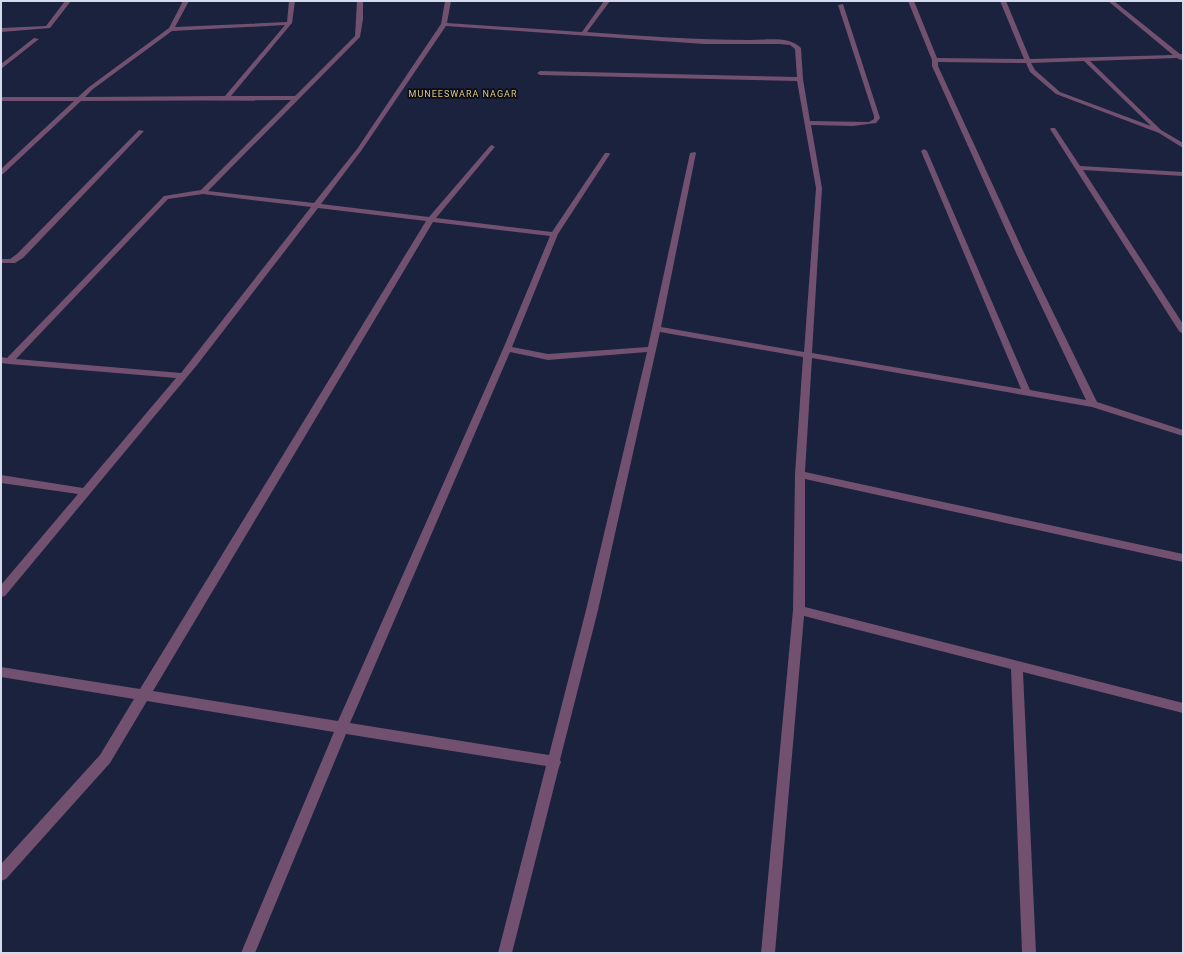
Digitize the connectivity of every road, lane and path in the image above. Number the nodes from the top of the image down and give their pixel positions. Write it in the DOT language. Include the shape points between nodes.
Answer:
graph roads {
  1 [pos="68,1"];
  2 [pos="186,1"];
  3 [pos="292,1"];
  4 [pos="360,1"];
  5 [pos="448,1"];
  6 [pos="607,1"];
  7 [pos="911,1"];
  8 [pos="1003,1"];
  9 [pos="1111,1"];
  10 [pos="841,5"];
  11 [pos="289,23"];
  12 [pos="444,24"];
  13 [pos="171,29"];
  14 [pos="1,30"];
  15 [pos="583,34"];
  16 [pos="36,40"];
  17 [pos="1182,57"];
  18 [pos="1085,59"];
  19 [pos="934,60"];
  20 [pos="1028,61"];
  21 [pos="1,67"];
  22 [pos="540,73"];
  23 [pos="800,79"];
  24 [pos="297,98"];
  25 [pos="1,99"];
  26 [pos="78,99"];
  27 [pos="226,99"];
  28 [pos="808,123"];
  29 [pos="1052,129"];
  30 [pos="141,131"];
  31 [pos="1161,132"];
  32 [pos="1183,146"];
  33 [pos="492,147"];
  34 [pos="924,151"];
  35 [pos="693,153"];
  36 [pos="607,154"];
  37 [pos="1078,168"];
  38 [pos="1,173"];
  39 [pos="1183,174"];
  40 [pos="203,192"];
  41 [pos="316,205"];
  42 [pos="432,219"];
  43 [pos="554,234"];
  44 [pos="1,261"];
  45 [pos="656,329"];
  46 [pos="1183,331"];
  47 [pos="507,349"];
  48 [pos="652,349"];
  49 [pos="808,356"];
  50 [pos="5,360"];
  51 [pos="183,376"];
  52 [pos="1027,393"];
  53 [pos="1093,404"];
  54 [pos="1183,433"];
  55 [pos="800,474"];
  56 [pos="1,479"];
  57 [pos="87,492"];
  58 [pos="1183,558"];
  59 [pos="1,593"];
  60 [pos="799,610"];
  61 [pos="1017,665"];
  62 [pos="1,672"];
  63 [pos="144,695"];
  64 [pos="1183,708"];
  65 [pos="342,727"];
  66 [pos="554,762"];
  67 [pos="1,874"];
  68 [pos="248,953"];
  69 [pos="505,953"];
  70 [pos="768,953"];
  71 [pos="1029,953"];
  1 -- 14 [label="street" via="48,27"];
  2 -- 13 [label="street"];
  3 -- 11 [label="street"];
  4 -- 24 [label="street" via="358,36"];
  5 -- 12 [label="street"];
  6 -- 15 [label="street"];
  7 -- 19 [label="street"];
  8 -- 20 [label="street"];
  9 -- 17 [label="street"];
  10 -- 28 [label="street" via="877,116 876,120 863,124"];
  11 -- 13 [label="street"];
  11 -- 27 [label="street"];
  12 -- 15 [label="street"];
  12 -- 41 [label="street" via="359,150"];
  13 -- 26 [label="street"];
  15 -- 23 [label="street" via="704,42 792,43 798,48"];
  16 -- 21 [label="street"];
  17 -- 18 [label="street"];
  18 -- 20 [label="street"];
  18 -- 31 [label="street"];
  19 -- 20 [label="street"];
  19 -- 53 [label="street" via="968,141"];
  20 -- 31 [label="street" via="1032,71 1058,93"];
  22 -- 23 [label="street"];
  23 -- 28 [label="street"];
  24 -- 27 [label="street"];
  24 -- 40 [label="street"];
  25 -- 26 [label="street"];
  26 -- 27 [label="street"];
  26 -- 38 [label="street"];
  28 -- 49 [label="street" via="819,188"];
  29 -- 37 [label="street"];
  30 -- 44 [label="street" via="20,256 12,261"];
  31 -- 32 [label="street"];
  33 -- 42 [label="street"];
  34 -- 52 [label="street"];
  35 -- 45 [label="street"];
  36 -- 43 [label="street"];
  37 -- 39 [label="street"];
  37 -- 46 [label="street"];
  40 -- 41 [label="street"];
  40 -- 50 [label="street" via="166,197"];
  41 -- 42 [label="street"];
  41 -- 51 [label="street"];
  42 -- 43 [label="street"];
  42 -- 63 [label="street"];
  43 -- 47 [label="street"];
  45 -- 48 [label="street"];
  45 -- 49 [label="street"];
  47 -- 48 [label="street" via="548,357"];
  47 -- 65 [label="street"];
  48 -- 66 [label="street"];
  49 -- 52 [label="street"];
  49 -- 55 [label="street"];
  50 -- 51 [label="street"];
  51 -- 57 [label="street"];
  52 -- 53 [label="street"];
  53 -- 54 [label="street"];
  55 -- 58 [label="street"];
  55 -- 60 [label="street"];
  56 -- 57 [label="street"];
  57 -- 59 [label="street"];
  60 -- 61 [label="street"];
  60 -- 70 [label="street"];
  61 -- 64 [label="street"];
  61 -- 71 [label="street"];
  62 -- 63 [label="street"];
  63 -- 65 [label="street"];
  63 -- 67 [label="street" via="105,759"];
  65 -- 66 [label="street"];
  65 -- 68 [label="street"];
  66 -- 69 [label="street"];
}
